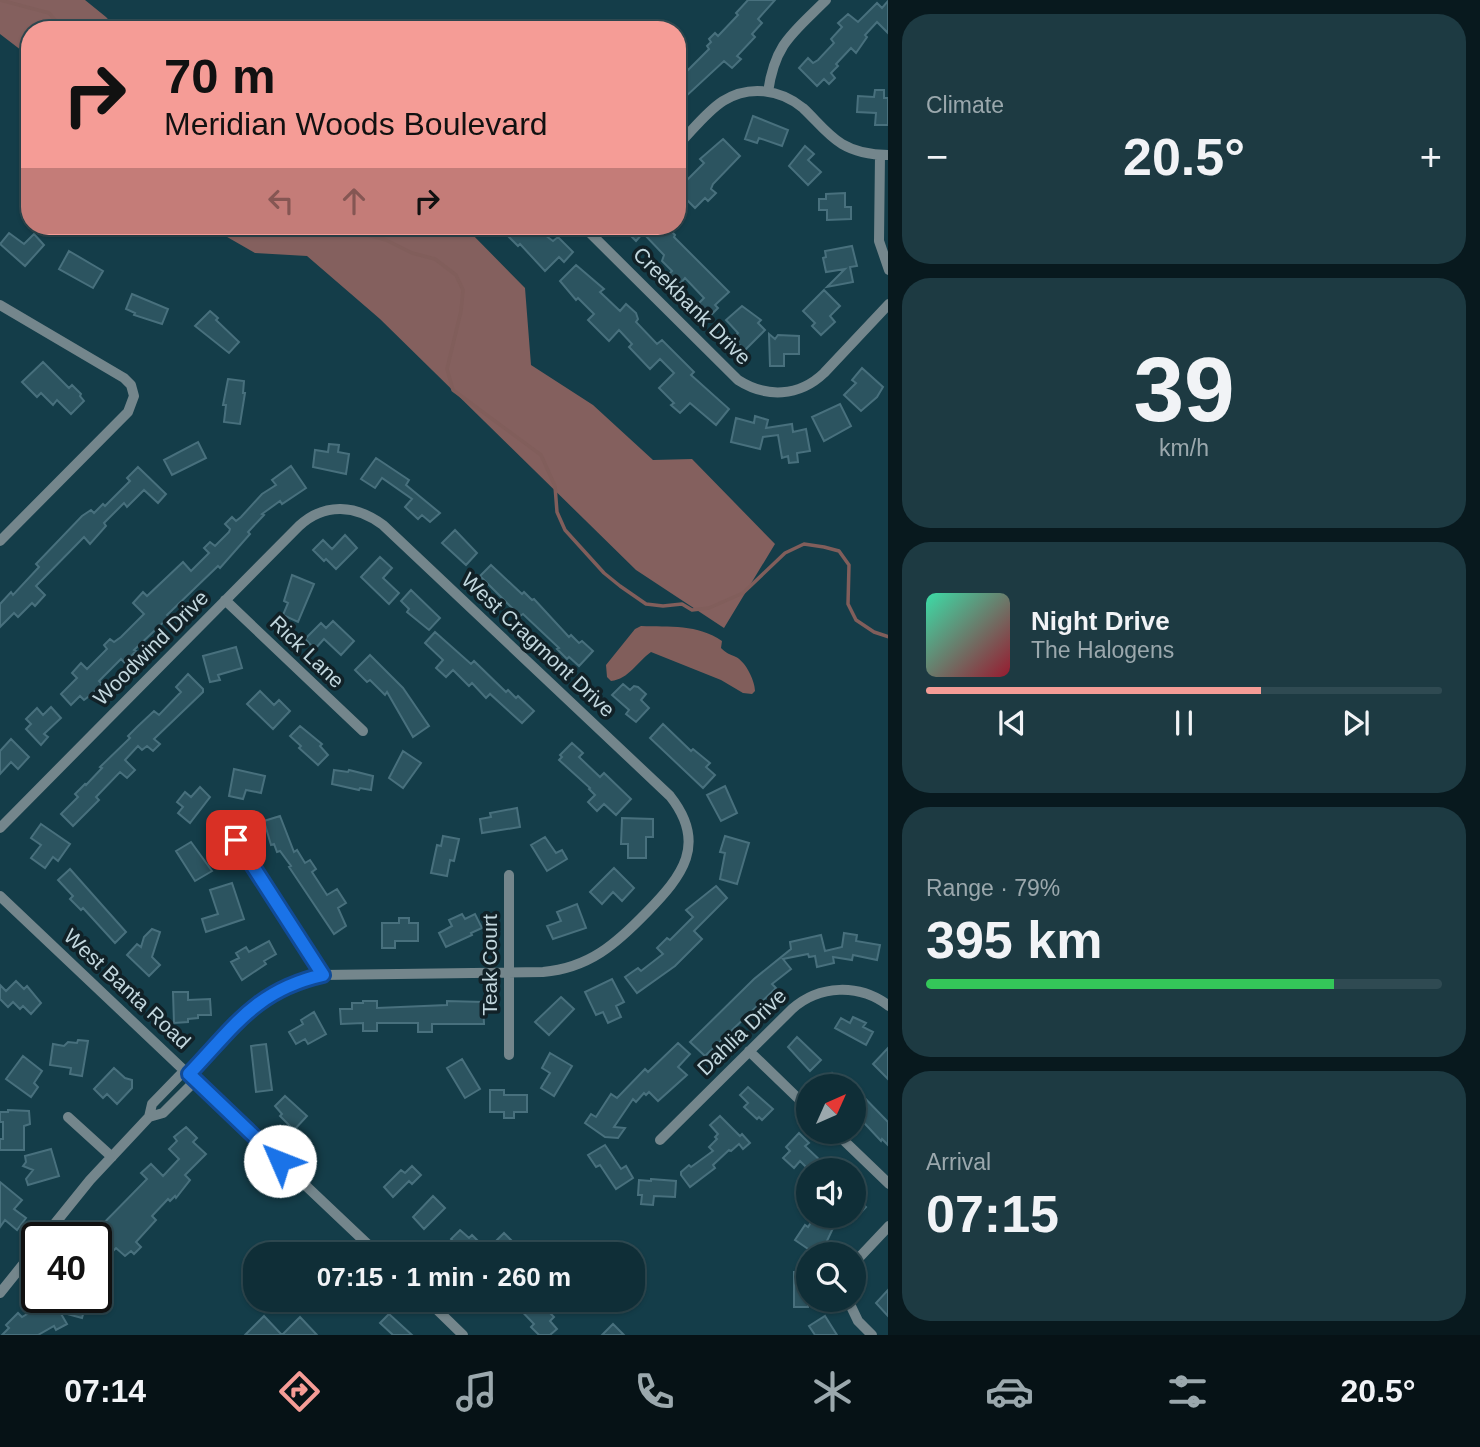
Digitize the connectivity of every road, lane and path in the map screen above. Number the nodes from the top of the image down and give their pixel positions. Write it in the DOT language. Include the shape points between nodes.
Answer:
graph roads {
  1 [pos="826,0"];
  2 [pos="768,92"];
  3 [pos="686,138"];
  4 [pos="884,155"];
  5 [pos="598,235"];
  6 [pos="888,270"];
  7 [pos="888,304"];
  8 [pos="0,305"];
  9 [pos="337,509"];
  10 [pos="0,541"];
  11 [pos="225,600"];
  12 [pos="363,731"];
  13 [pos="0,828"];
  14 [pos="236,840"];
  15 [pos="509,875"];
  16 [pos="0,896"];
  17 [pos="509,972"];
  18 [pos="323,975"];
  19 [pos="888,1006"];
  20 [pos="749,1051"];
  21 [pos="509,1055"];
  22 [pos="190,1075"];
  23 [pos="796,1096"];
  24 [pos="68,1117"];
  25 [pos="660,1140"];
  26 [pos="847,1144"];
  27 [pos="112,1157"];
  28 [pos="888,1184"];
  29 [pos="57,1222"];
  30 [pos="888,1226"];
  31 [pos="365,1242"];
  32 [pos="866,1250"];
  33 [pos="21,1267"];
  34 [pos="0,1293"];
  35 [pos="439,1312"];
  36 [pos="854,1312"];
  37 [pos="463,1335"];
  38 [pos="872,1335"];
  1 -- 2 [label="street" via="779,51"];
  2 -- 3 [label="street" via="746,92 726,100"];
  2 -- 4 [label="street" via="797,104 841,144"];
  4 -- 6 [label="street" via="879,241"];
  5 -- 7 [label="street, Creekbank Drive" via="744,384 755,389 777,393 805,387 824,373"];
  8 -- 10 [label="street" via="124,378 135,396 128,412"];
  9 -- 11 [label="street, Woodwind Drive" via="320,512 302,523"];
  9 -- 17 [label="street, West Cragmont Drive" via="362,512 383,525 670,796 682,816 687,857 675,883 607,951 569,968"];
  11 -- 12 [label="street, Rick Lane"];
  11 -- 13 [label="street, Woodwind Drive"];
  14 -- 18 [label="street"];
  15 -- 17 [label="street, Teak Court"];
  16 -- 22 [label="street, West Banta Road"];
  17 -- 18 [label="street"];
  17 -- 21 [label="street, Teak Court"];
  18 -- 22 [label="street" via="292,983 264,998"];
  19 -- 20 [label="street, Dahlia Drive" via="854,990 808,997"];
  20 -- 23 [label="street"];
  20 -- 25 [label="street, Dahlia Drive"];
  22 -- 27 [label="street" via="163,1113 149,1117"];
  22 -- 31 [label="street, West Banta Road"];
  24 -- 27 [label="street"];
  26 -- 28 [label="street"];
  27 -- 29 [label="street"];
  30 -- 32 [label="street"];
  33 -- 34 [label="street"];
  35 -- 37 [label="street"];
  36 -- 38 [label="street"];
}
